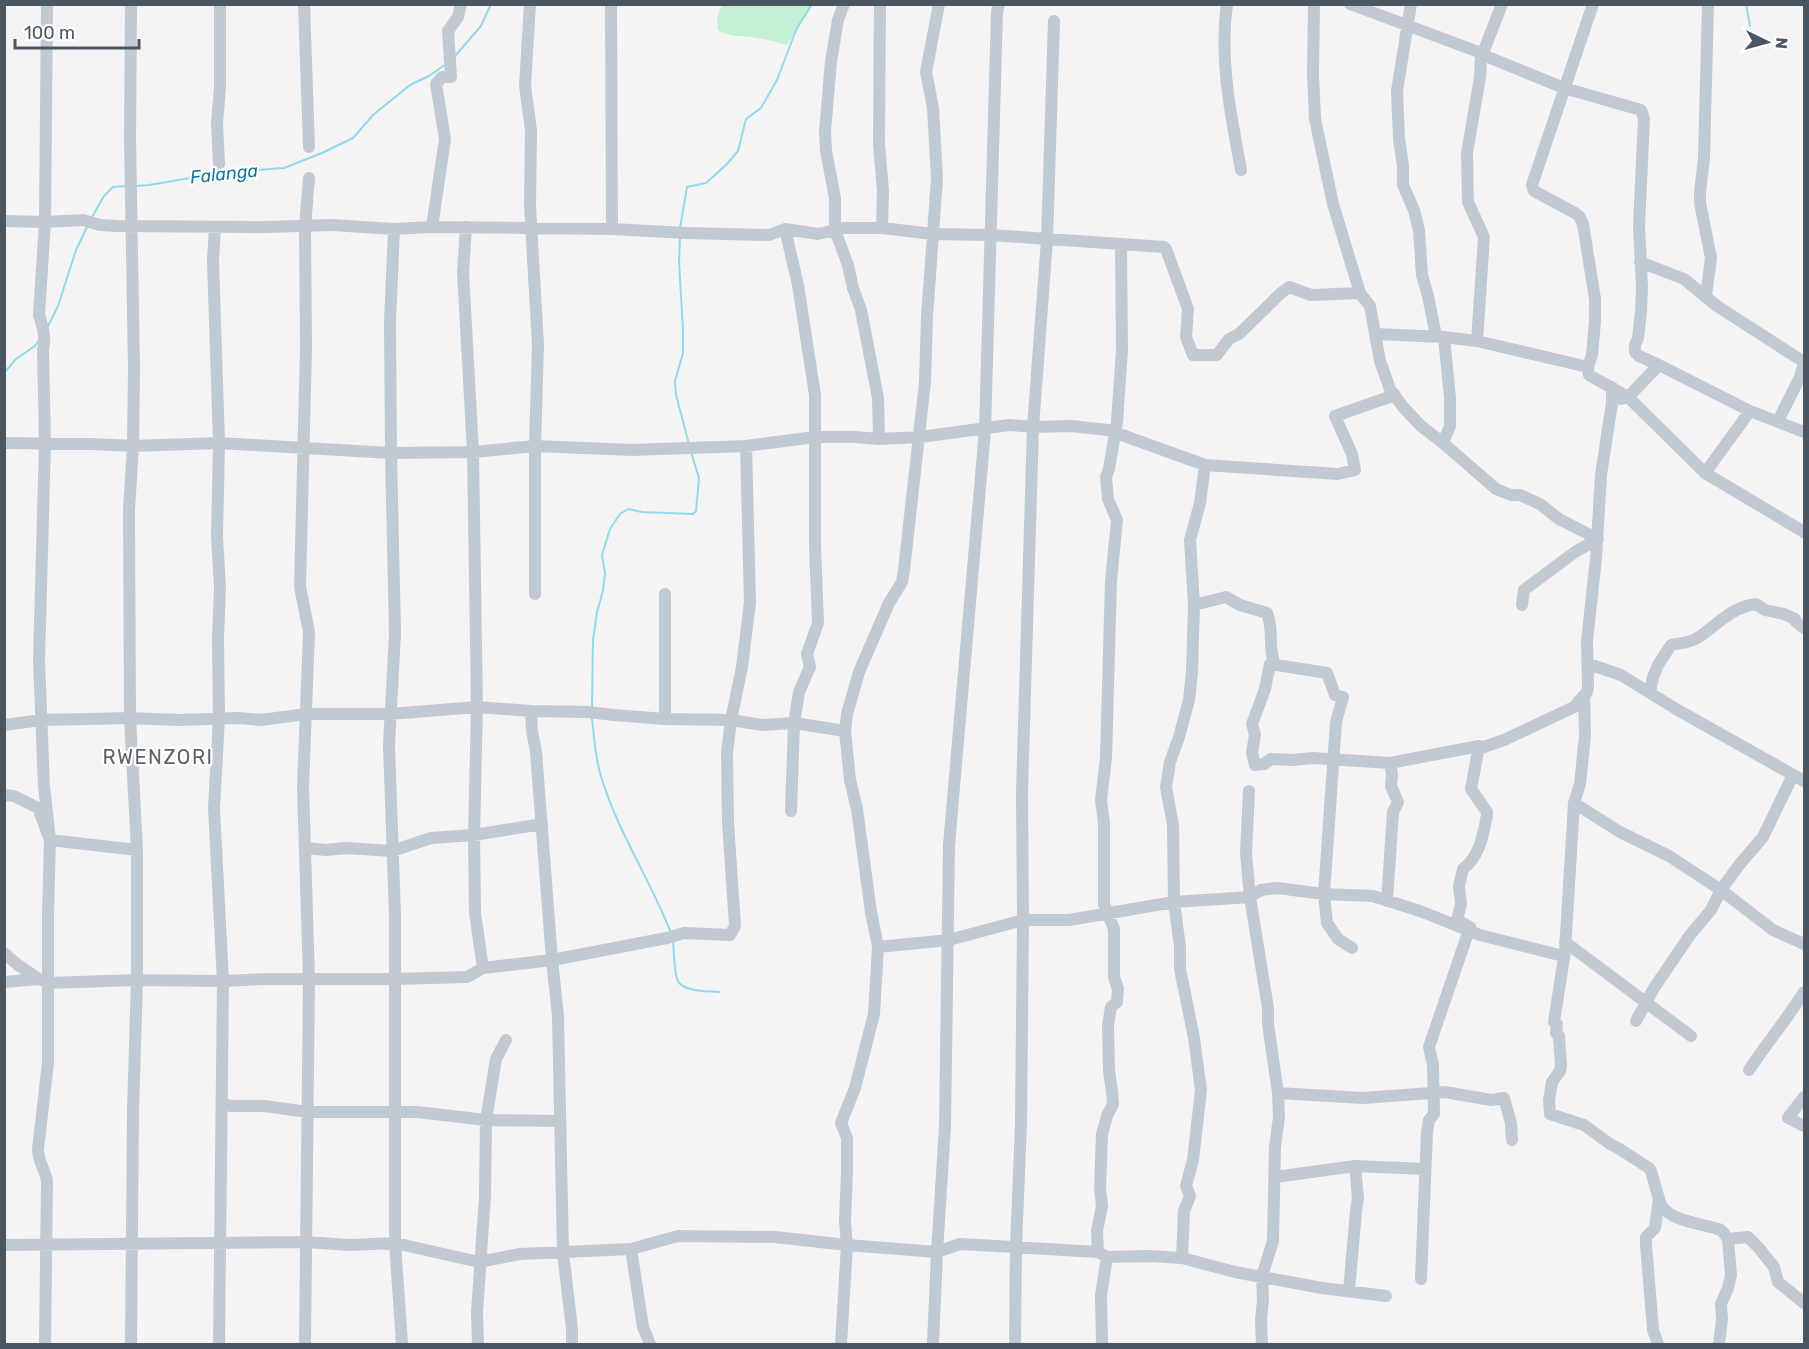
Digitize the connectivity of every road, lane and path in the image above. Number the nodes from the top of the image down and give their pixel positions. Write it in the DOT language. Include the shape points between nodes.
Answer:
graph roads {
  1 [pos="47,4"];
  2 [pos="131,4"];
  3 [pos="220,4"];
  4 [pos="304,4"];
  5 [pos="461,4"];
  6 [pos="530,4"];
  7 [pos="611,4"];
  8 [pos="844,4"];
  9 [pos="880,4"];
  10 [pos="939,4"];
  11 [pos="999,4"];
  12 [pos="1227,4"];
  13 [pos="1314,4"];
  14 [pos="1350,4"];
  15 [pos="1411,4"];
  16 [pos="1502,4"];
  17 [pos="1593,4"];
  18 [pos="1708,4"];
  19 [pos="1054,21"];
  20 [pos="1408,25"];
  21 [pos="1483,54"];
  22 [pos="1564,88"];
  23 [pos="309,147"];
  24 [pos="219,164"];
  25 [pos="1241,170"];
  26 [pos="309,178"];
  27 [pos="4,220"];
  28 [pos="45,222"];
  29 [pos="132,226"];
  30 [pos="215,227"];
  31 [pos="305,227"];
  32 [pos="432,227"];
  33 [pos="466,227"];
  34 [pos="531,228"];
  35 [pos="882,228"];
  36 [pos="394,229"];
  37 [pos="612,229"];
  38 [pos="785,229"];
  39 [pos="835,230"];
  40 [pos="933,234"];
  41 [pos="991,235"];
  42 [pos="1047,240"];
  43 [pos="1121,245"];
  44 [pos="1640,262"];
  45 [pos="1360,293"];
  46 [pos="1706,296"];
  47 [pos="1376,334"];
  48 [pos="1440,337"];
  49 [pos="1477,341"];
  50 [pos="1804,363"];
  51 [pos="1659,364"];
  52 [pos="1588,367"];
  53 [pos="1612,387"];
  54 [pos="1395,395"];
  55 [pos="1628,397"];
  56 [pos="1612,403"];
  57 [pos="1750,411"];
  58 [pos="1778,421"];
  59 [pos="1034,427"];
  60 [pos="1113,428"];
  61 [pos="985,430"];
  62 [pos="1804,432"];
  63 [pos="815,437"];
  64 [pos="920,437"];
  65 [pos="879,439"];
  66 [pos="4,443"];
  67 [pos="45,443"];
  68 [pos="219,443"];
  69 [pos="1443,443"];
  70 [pos="535,446"];
  71 [pos="746,446"];
  72 [pos="133,447"];
  73 [pos="303,447"];
  74 [pos="472,452"];
  75 [pos="391,453"];
  76 [pos="1205,465"];
  77 [pos="1705,473"];
  78 [pos="1804,532"];
  79 [pos="1598,539"];
  80 [pos="535,594"];
  81 [pos="665,594"];
  82 [pos="1194,605"];
  83 [pos="1522,605"];
  84 [pos="1804,628"];
  85 [pos="1270,664"];
  86 [pos="1589,664"];
  87 [pos="1650,692"];
  88 [pos="1584,696"];
  89 [pos="477,707"];
  90 [pos="531,711"];
  91 [pos="306,714"];
  92 [pos="390,714"];
  93 [pos="130,718"];
  94 [pos="219,719"];
  95 [pos="665,719"];
  96 [pos="41,720"];
  97 [pos="731,720"];
  98 [pos="794,723"];
  99 [pos="4,725"];
  100 [pos="845,731"];
  101 [pos="1479,746"];
  102 [pos="1335,759"];
  103 [pos="1390,763"];
  104 [pos="1799,778"];
  105 [pos="1249,791"];
  106 [pos="4,795"];
  107 [pos="1574,803"];
  108 [pos="791,811"];
  109 [pos="542,824"];
  110 [pos="474,835"];
  111 [pos="50,840"];
  112 [pos="305,848"];
  113 [pos="137,850"];
  114 [pos="392,851"];
  115 [pos="1721,890"];
  116 [pos="1324,894"];
  117 [pos="1250,897"];
  118 [pos="1387,901"];
  119 [pos="1174,902"];
  120 [pos="1108,914"];
  121 [pos="1023,920"];
  122 [pos="1469,930"];
  123 [pos="949,940"];
  124 [pos="1565,942"];
  125 [pos="1804,944"];
  126 [pos="878,947"];
  127 [pos="1352,948"];
  128 [pos="4,953"];
  129 [pos="1563,956"];
  130 [pos="552,960"];
  131 [pos="483,968"];
  132 [pos="309,979"];
  133 [pos="395,979"];
  134 [pos="136,980"];
  135 [pos="44,981"];
  136 [pos="223,981"];
  137 [pos="4,982"];
  138 [pos="1804,992"];
  139 [pos="1645,1002"];
  140 [pos="1636,1021"];
  141 [pos="1691,1036"];
  142 [pos="506,1041"];
  143 [pos="1749,1070"];
  144 [pos="1278,1093"];
  145 [pos="1434,1094"];
  146 [pos="1804,1097"];
  147 [pos="222,1104"];
  148 [pos="308,1112"];
  149 [pos="395,1112"];
  150 [pos="486,1120"];
  151 [pos="560,1120"];
  152 [pos="1804,1126"];
  153 [pos="1512,1140"];
  154 [pos="1355,1166"];
  155 [pos="1425,1169"];
  156 [pos="1275,1177"];
  157 [pos="1659,1199"];
  158 [pos="1728,1239"];
  159 [pos="306,1242"];
  160 [pos="132,1243"];
  161 [pos="220,1243"];
  162 [pos="394,1243"];
  163 [pos="46,1244"];
  164 [pos="4,1245"];
  165 [pos="847,1245"];
  166 [pos="1016,1247"];
  167 [pos="631,1249"];
  168 [pos="937,1252"];
  169 [pos="563,1253"];
  170 [pos="1103,1254"];
  171 [pos="1182,1258"];
  172 [pos="479,1262"];
  173 [pos="1262,1276"];
  174 [pos="1421,1279"];
  175 [pos="1349,1291"];
  176 [pos="1386,1296"];
  177 [pos="1804,1303"];
  178 [pos="45,1344"];
  179 [pos="131,1344"];
  180 [pos="219,1344"];
  181 [pos="305,1344"];
  182 [pos="402,1344"];
  183 [pos="478,1344"];
  184 [pos="572,1344"];
  185 [pos="651,1344"];
  186 [pos="840,1344"];
  187 [pos="933,1344"];
  188 [pos="1015,1344"];
  189 [pos="1102,1344"];
  190 [pos="1262,1344"];
  191 [pos="1658,1344"];
  192 [pos="1719,1344"];
  1 -- 28 [label="street"];
  2 -- 29 [label="street"];
  3 -- 24 [label="street"];
  4 -- 23 [label="street"];
  5 -- 32 [label="street" via="448,31 451,77 442,77 436,84 445,139"];
  6 -- 34 [label="street" via="525,86 531,130"];
  7 -- 37 [label="street"];
  8 -- 39 [label="street" via="831,62 825,132 835,198"];
  9 -- 35 [label="street"];
  10 -- 40 [label="street" via="926,72 933,108 937,178"];
  11 -- 41 [label="street"];
  12 -- 25 [label="street" via="1225,79"];
  13 -- 45 [label="street" via="1315,119 1333,204"];
  14 -- 20 [label="street"];
  15 -- 20 [label="street"];
  16 -- 21 [label="street"];
  17 -- 22 [label="street"];
  18 -- 46 [label="street" via="1700,203 1711,258"];
  19 -- 42 [label="street"];
  20 -- 21 [label="street"];
  20 -- 48 [label="street" via="1397,91 1403,185 1419,230 1422,275"];
  21 -- 22 [label="street"];
  21 -- 49 [label="street" via="1467,153 1468,202 1484,237"];
  22 -- 44 [label="street" via="1641,110 1644,119"];
  22 -- 52 [label="street" via="1532,185 1534,191 1579,216 1583,224 1595,299"];
  26 -- 31 [label="street"];
  27 -- 28 [label="street"];
  28 -- 29 [label="street" via="83,220"];
  28 -- 67 [label="street" via="39,315 44,343"];
  29 -- 30 [label="street"];
  29 -- 72 [label="street"];
  30 -- 31 [label="street"];
  30 -- 68 [label="street"];
  31 -- 36 [label="street"];
  31 -- 73 [label="street"];
  32 -- 33 [label="street"];
  32 -- 36 [label="street"];
  33 -- 34 [label="street"];
  33 -- 74 [label="street" via="463,272"];
  34 -- 37 [label="street"];
  34 -- 70 [label="street" via="538,345"];
  35 -- 39 [label="street"];
  35 -- 40 [label="street"];
  36 -- 75 [label="street"];
  37 -- 38 [label="street" via="769,235"];
  38 -- 39 [label="street" via="818,234"];
  38 -- 63 [label="street" via="809,347"];
  39 -- 65 [label="street" via="861,310 878,398"];
  40 -- 41 [label="street"];
  40 -- 64 [label="street"];
  41 -- 42 [label="street"];
  41 -- 61 [label="street"];
  42 -- 43 [label="street"];
  42 -- 59 [label="street"];
  43 -- 45 [label="street" via="1166,249 1188,309 1186,337 1192,356 1217,355 1229,339 1289,287 1311,295"];
  43 -- 60 [label="street" via="1122,350"];
  44 -- 46 [label="street" via="1684,279"];
  44 -- 51 [label="street" via="1641,312 1635,352"];
  45 -- 47 [label="street" via="1370,306"];
  46 -- 50 [label="street"];
  47 -- 48 [label="street"];
  47 -- 54 [label="street" via="1380,361"];
  48 -- 49 [label="street"];
  48 -- 69 [label="street" via="1450,398 1450,426"];
  49 -- 52 [label="street"];
  50 -- 58 [label="street"];
  51 -- 55 [label="street"];
  51 -- 57 [label="street"];
  52 -- 53 [label="street" via="1589,375"];
  53 -- 55 [label="street"];
  53 -- 56 [label="street"];
  54 -- 69 [label="street" via="1421,426"];
  54 -- 76 [label="street" via="1335,416 1355,470 1338,474"];
  55 -- 56 [label="street"];
  55 -- 77 [label="street"];
  56 -- 79 [label="street" via="1601,475"];
  57 -- 58 [label="street"];
  57 -- 77 [label="street"];
  58 -- 62 [label="street"];
  59 -- 60 [label="street"];
  59 -- 61 [label="street" via="1009,425"];
  59 -- 121 [label="street" via="1022,792"];
  60 -- 76 [label="street"];
  60 -- 120 [label="street" via="1106,477 1108,499 1117,519 1101,800 1104,904"];
  61 -- 64 [label="street"];
  61 -- 123 [label="street" via="949,845"];
  63 -- 65 [label="street"];
  63 -- 71 [label="street"];
  63 -- 98 [label="street" via="818,623 807,654 810,667 799,692"];
  64 -- 65 [label="street"];
  64 -- 100 [label="street" via="902,582 859,672"];
  66 -- 67 [label="street"];
  67 -- 72 [label="street"];
  67 -- 96 [label="street"];
  68 -- 72 [label="street"];
  68 -- 73 [label="street"];
  68 -- 94 [label="street"];
  69 -- 79 [label="street" via="1496,489 1540,504 1564,522"];
  70 -- 71 [label="street" via="632,450"];
  70 -- 74 [label="street"];
  70 -- 80 [label="street"];
  71 -- 97 [label="street" via="750,602"];
  72 -- 93 [label="street" via="129,510"];
  73 -- 75 [label="street"];
  73 -- 91 [label="street" via="300,586 309,632"];
  74 -- 75 [label="street"];
  74 -- 89 [label="street"];
  75 -- 92 [label="street" via="395,634"];
  76 -- 82 [label="street" via="1190,540"];
  77 -- 78 [label="street"];
  79 -- 83 [label="street" via="1524,590"];
  79 -- 86 [label="street" via="1587,641"];
  81 -- 95 [label="street"];
  82 -- 85 [label="street" via="1226,597 1268,614 1274,662"];
  82 -- 119 [label="street" via="1189,700 1166,788 1173,825"];
  84 -- 87 [label="street" via="1795,619 1756,604 1731,611 1698,638 1671,645 1658,665"];
  85 -- 102 [label="street" via="1327,674 1335,695 1343,697 1336,722"];
  85 -- 102 [label="street" via="1252,724 1255,765 1271,759"];
  86 -- 87 [label="street" via="1621,675"];
  86 -- 88 [label="street"];
  87 -- 104 [label="street"];
  88 -- 101 [label="street" via="1574,707 1504,740"];
  88 -- 107 [label="street" via="1585,736"];
  89 -- 90 [label="street"];
  89 -- 92 [label="street"];
  89 -- 110 [label="street"];
  90 -- 95 [label="street"];
  90 -- 109 [label="street"];
  91 -- 92 [label="street"];
  91 -- 94 [label="street" via="261,720"];
  91 -- 112 [label="street"];
  92 -- 114 [label="street"];
  93 -- 94 [label="street"];
  93 -- 96 [label="street"];
  93 -- 113 [label="street"];
  94 -- 136 [label="street" via="214,808"];
  95 -- 97 [label="street"];
  96 -- 99 [label="street"];
  96 -- 111 [label="street"];
  97 -- 98 [label="street" via="762,725"];
  97 -- 130 [label="street" via="728,822 735,929 730,935 673,936"];
  98 -- 100 [label="street"];
  98 -- 108 [label="street"];
  100 -- 126 [label="street"];
  101 -- 103 [label="street"];
  101 -- 122 [label="street" via="1472,789 1487,815 1482,841 1463,868 1457,920"];
  102 -- 103 [label="street"];
  102 -- 116 [label="street"];
  103 -- 118 [label="street" via="1391,786 1398,802"];
  104 -- 115 [label="street" via="1763,837"];
  105 -- 117 [label="street" via="1246,853"];
  106 -- 111 [label="street" via="39,808"];
  107 -- 115 [label="street"];
  107 -- 124 [label="street"];
  109 -- 110 [label="street"];
  109 -- 130 [label="street"];
  110 -- 114 [label="street" via="431,838"];
  110 -- 131 [label="street" via="475,913"];
  111 -- 113 [label="street"];
  111 -- 135 [label="street"];
  112 -- 114 [label="street"];
  112 -- 132 [label="street"];
  113 -- 134 [label="street"];
  114 -- 133 [label="street"];
  115 -- 125 [label="street" via="1773,930"];
  115 -- 139 [label="street"];
  116 -- 117 [label="street" via="1277,888 1261,890"];
  116 -- 118 [label="street" via="1373,896"];
  116 -- 127 [label="street" via="1328,923 1338,939"];
  117 -- 119 [label="street"];
  117 -- 144 [label="street"];
  118 -- 122 [label="street"];
  119 -- 120 [label="street"];
  119 -- 171 [label="street" via="1180,969 1201,1090 1186,1186 1190,1196 1184,1211"];
  120 -- 121 [label="street" via="1069,920"];
  120 -- 170 [label="street" via="1114,929 1114,977 1118,989 1108,1026 1113,1104 1102,1134 1102,1206 1097,1231"];
  121 -- 123 [label="street"];
  121 -- 166 [label="street"];
  122 -- 129 [label="street"];
  122 -- 145 [label="street" via="1429,1047"];
  123 -- 126 [label="street"];
  123 -- 168 [label="street" via="945,1127"];
  124 -- 129 [label="street"];
  124 -- 139 [label="street"];
  126 -- 165 [label="street" via="874,1014 855,1088 841,1123 847,1138"];
  128 -- 135 [label="street"];
  129 -- 157 [label="street" via="1554,1022 1561,1066 1552,1082 1550,1114 1584,1125 1649,1168"];
  130 -- 131 [label="street"];
  130 -- 151 [label="street" via="558,1016"];
  131 -- 133 [label="street" via="467,977"];
  132 -- 133 [label="street"];
  132 -- 136 [label="street"];
  132 -- 148 [label="street"];
  133 -- 149 [label="street"];
  134 -- 135 [label="street"];
  134 -- 136 [label="street"];
  134 -- 160 [label="street"];
  135 -- 137 [label="street"];
  135 -- 163 [label="street" via="48,1063 38,1160 47,1181"];
  136 -- 147 [label="street"];
  138 -- 143 [label="street"];
  139 -- 140 [label="street"];
  139 -- 141 [label="street"];
  142 -- 150 [label="street" via="496,1059"];
  144 -- 145 [label="street" via="1363,1098"];
  144 -- 156 [label="street"];
  145 -- 153 [label="street" via="1504,1098"];
  145 -- 155 [label="street"];
  146 -- 152 [label="street" via="1788,1118"];
  147 -- 148 [label="street"];
  147 -- 161 [label="street"];
  148 -- 149 [label="street"];
  148 -- 159 [label="street"];
  149 -- 150 [label="street"];
  149 -- 162 [label="street"];
  150 -- 151 [label="street"];
  150 -- 172 [label="street"];
  151 -- 169 [label="street"];
  154 -- 155 [label="street"];
  154 -- 156 [label="street"];
  154 -- 175 [label="street" via="1358,1198"];
  155 -- 174 [label="street"];
  156 -- 173 [label="street" via="1273,1241"];
  157 -- 158 [label="street" via="1660,1205 1672,1215 1721,1229"];
  157 -- 191 [label="street" via="1655,1228 1646,1237 1653,1330"];
  158 -- 177 [label="street" via="1748,1238 1774,1268 1778,1282"];
  158 -- 192 [label="street" via="1731,1275 1721,1304"];
  159 -- 161 [label="street"];
  159 -- 162 [label="street"];
  159 -- 181 [label="street"];
  160 -- 161 [label="street"];
  160 -- 163 [label="street"];
  160 -- 179 [label="street"];
  161 -- 180 [label="street"];
  162 -- 172 [label="street"];
  162 -- 182 [label="street"];
  163 -- 164 [label="street"];
  163 -- 178 [label="street"];
  165 -- 167 [label="street" via="775,1237 678,1236"];
  165 -- 168 [label="street"];
  165 -- 186 [label="street"];
  166 -- 168 [label="street" via="960,1244"];
  166 -- 170 [label="street"];
  166 -- 188 [label="street"];
  167 -- 169 [label="street"];
  167 -- 185 [label="street" via="643,1327"];
  168 -- 187 [label="street"];
  169 -- 172 [label="street" via="520,1254"];
  169 -- 184 [label="street"];
  170 -- 171 [label="street"];
  170 -- 189 [label="street"];
  171 -- 173 [label="street"];
  172 -- 183 [label="street"];
  173 -- 175 [label="street"];
  173 -- 190 [label="street"];
  175 -- 176 [label="street"];
}
